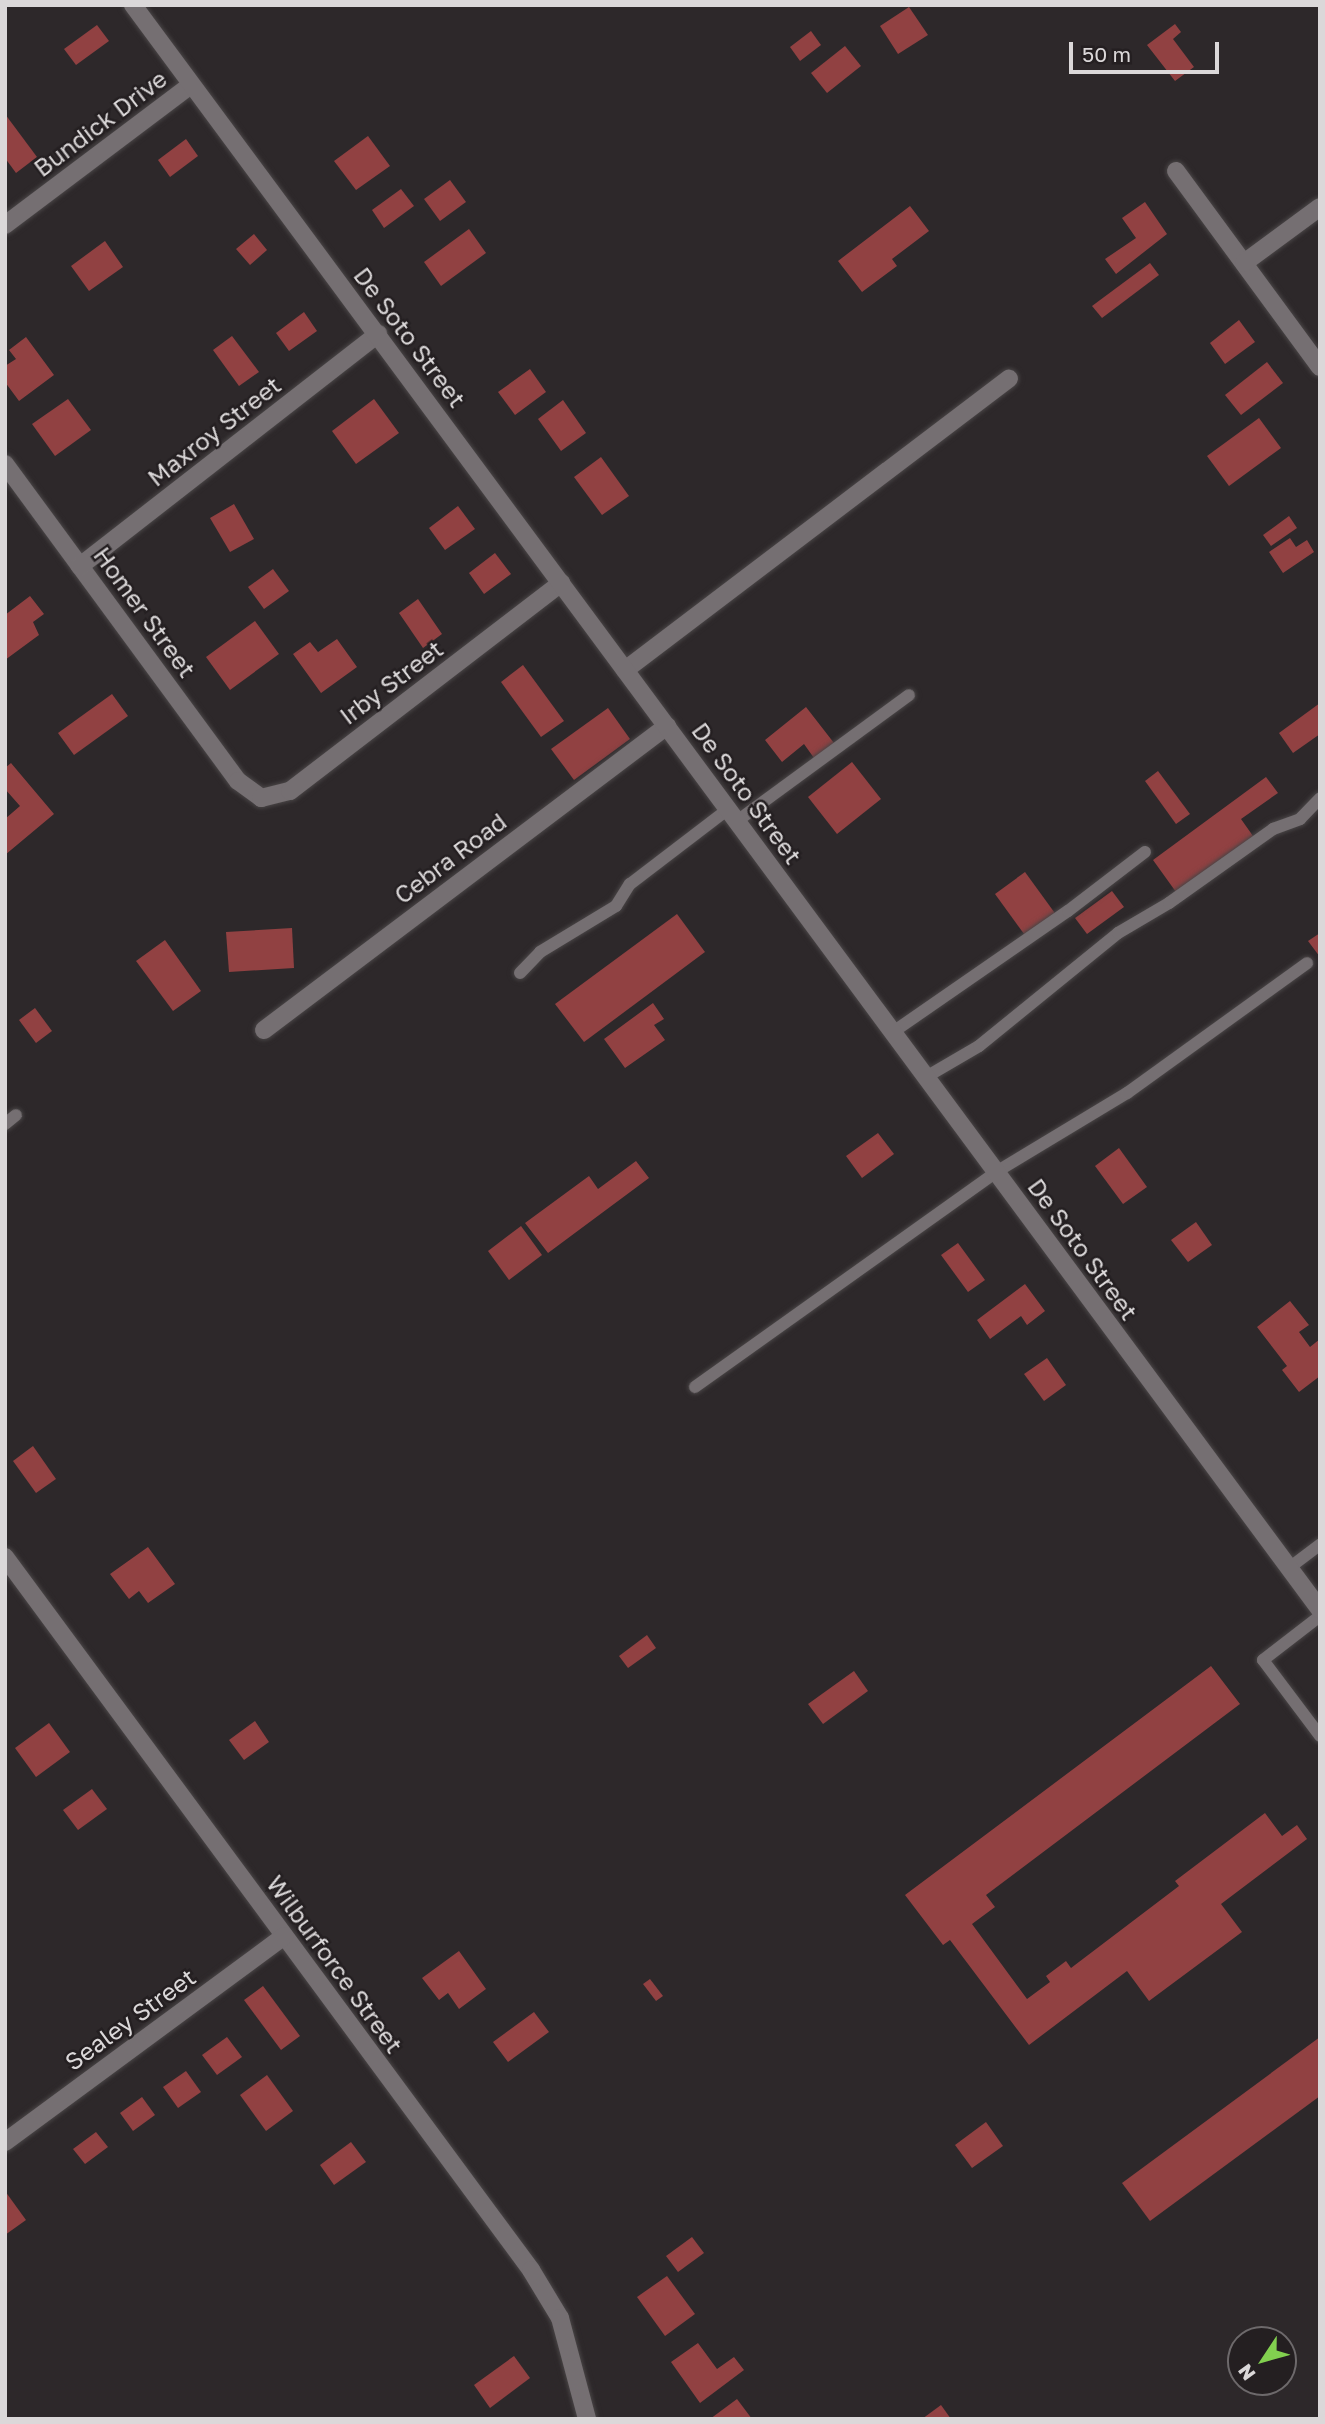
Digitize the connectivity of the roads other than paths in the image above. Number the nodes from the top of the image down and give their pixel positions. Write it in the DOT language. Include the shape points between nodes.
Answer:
graph roads {
  1 [pos="133,5"];
  2 [pos="191,85"];
  3 [pos="1176,171"];
  4 [pos="1320,207"];
  5 [pos="5,225"];
  6 [pos="1244,262"];
  7 [pos="378,334"];
  8 [pos="1320,366"];
  9 [pos="1009,379"];
  10 [pos="5,464"];
  11 [pos="80,566"];
  12 [pos="561,583"];
  13 [pos="625,670"];
  14 [pos="909,695"];
  15 [pos="667,726"];
  16 [pos="246,789"];
  17 [pos="1320,798"];
  18 [pos="732,815"];
  19 [pos="1145,852"];
  20 [pos="1307,963"];
  21 [pos="520,973"];
  22 [pos="264,1030"];
  23 [pos="892,1031"];
  24 [pos="926,1077"];
  25 [pos="16,1115"];
  26 [pos="5,1124"];
  27 [pos="996,1172"];
  28 [pos="695,1387"];
  29 [pos="1320,1545"];
  30 [pos="5,1557"];
  31 [pos="1289,1568"];
  32 [pos="1320,1610"];
  33 [pos="1320,1616"];
  34 [pos="1320,1736"];
  35 [pos="284,1936"];
  36 [pos="5,2142"];
  37 [pos="587,2419"];
  1 -- 2 [label="street, De Soto Street"];
  2 -- 5 [label="street, Bundick Drive"];
  2 -- 7 [label="street, De Soto Street"];
  3 -- 6 [label="street"];
  4 -- 6 [label="street"];
  6 -- 8 [label="street"];
  7 -- 11 [label="street, Maxroy Street"];
  7 -- 12 [label="street, De Soto Street"];
  9 -- 13 [label="street"];
  10 -- 11 [label="street, Homer Street"];
  11 -- 16 [label="street, Homer Street"];
  12 -- 13 [label="street, De Soto Street"];
  12 -- 16 [label="street, Irby Street" via="290,791 261,798"];
  13 -- 15 [label="street, De Soto Street"];
  14 -- 18 [label="lane"];
  15 -- 18 [label="street, De Soto Street"];
  15 -- 22 [label="street, Cebra Road"];
  17 -- 24 [label="lane" via="1300,819 1273,829 1169,903 1118,933 979,1045"];
  18 -- 21 [label="lane" via="630,884 616,906 540,952"];
  18 -- 23 [label="street, De Soto Street"];
  19 -- 23 [label="lane" via="1068,911"];
  20 -- 27 [label="lane" via="1127,1093"];
  23 -- 24 [label="street, De Soto Street"];
  24 -- 27 [label="street, De Soto Street"];
  25 -- 26 [label="lane"];
  27 -- 28 [label="lane"];
  27 -- 31 [label="street, De Soto Street"];
  29 -- 31 [label="lane"];
  30 -- 35 [label="street, Wilburforce Street"];
  31 -- 32 [label="street, De Soto Street"];
  33 -- 34 [label="lane" via="1264,1660"];
  35 -- 36 [label="street, Sealey Street"];
  35 -- 37 [label="street, Wilburforce Street" via="561,2318"];
}
